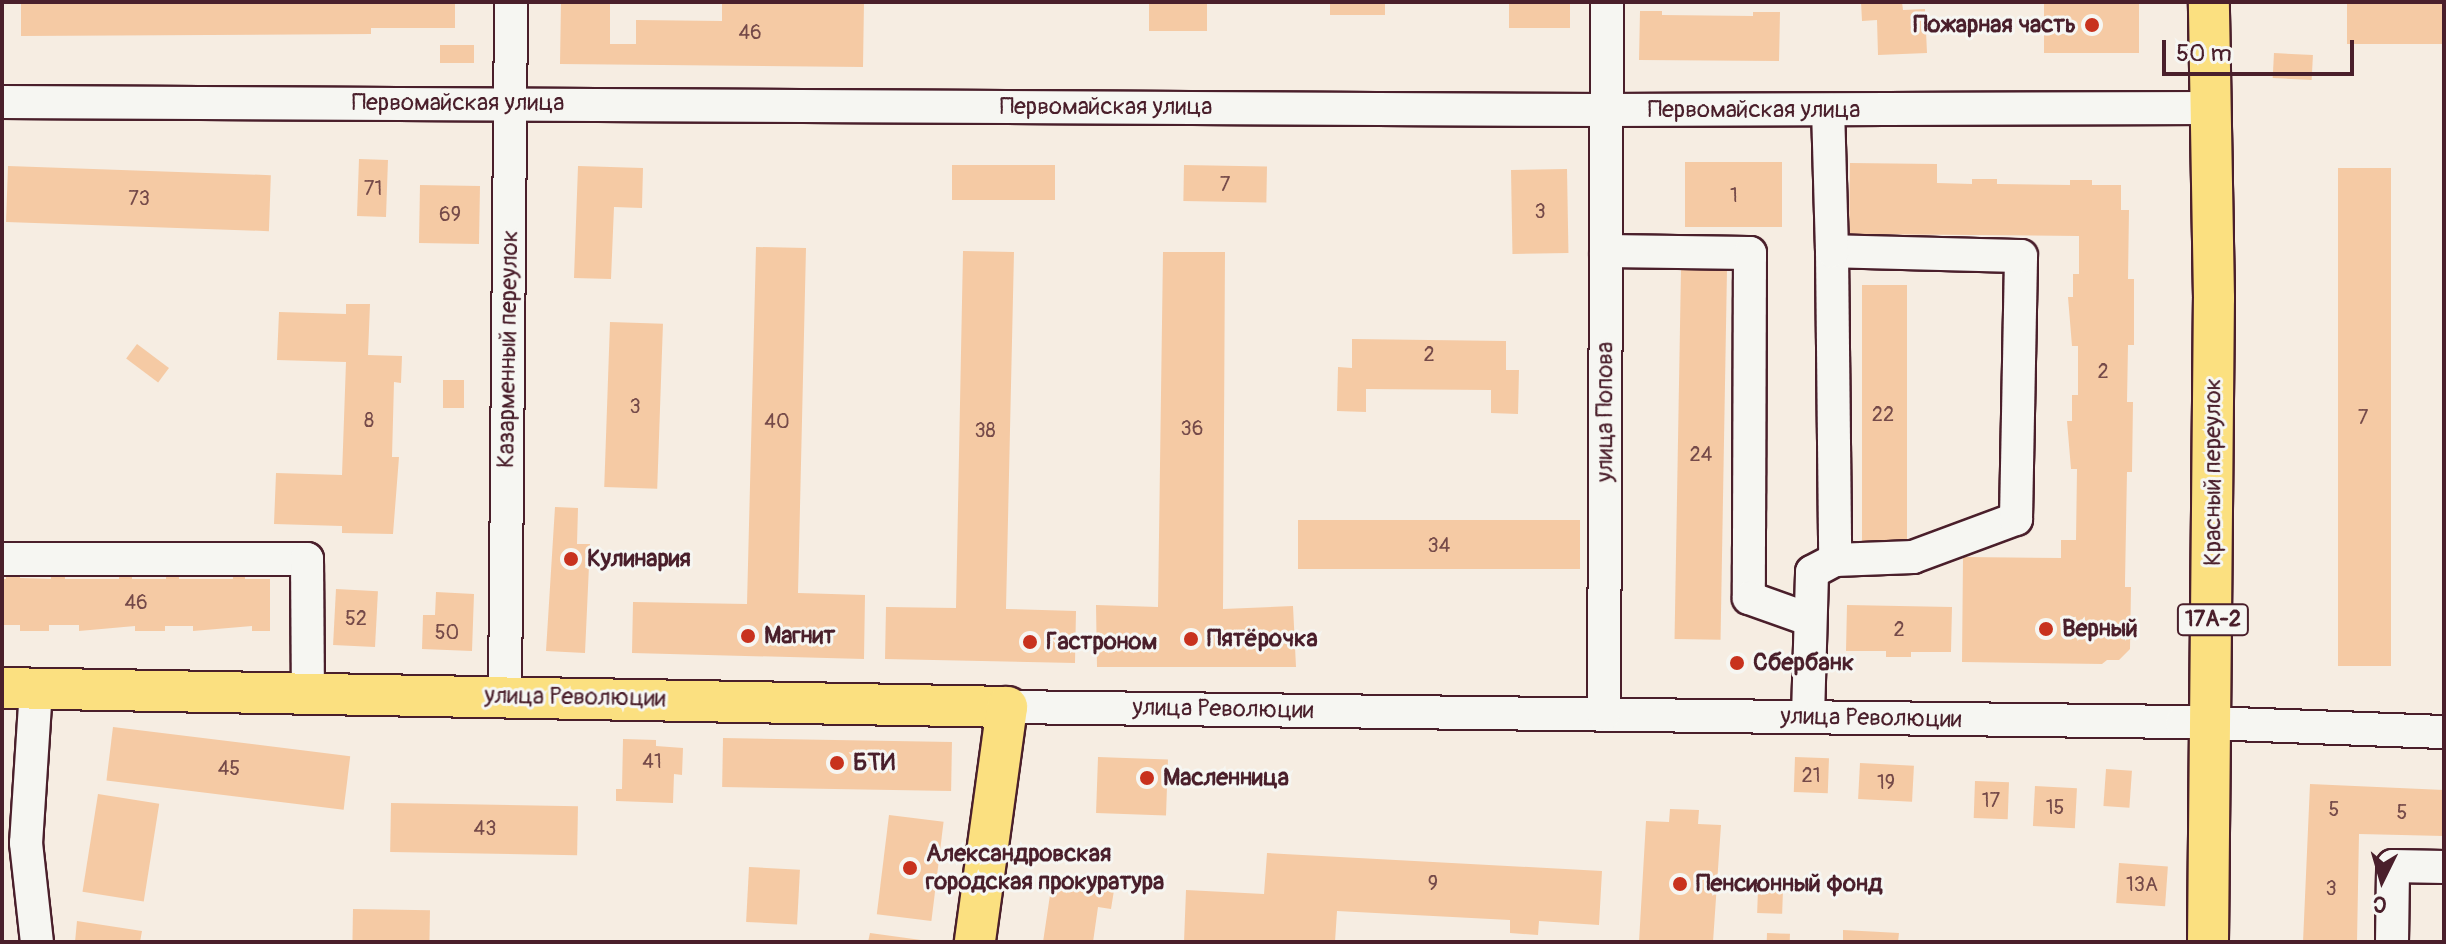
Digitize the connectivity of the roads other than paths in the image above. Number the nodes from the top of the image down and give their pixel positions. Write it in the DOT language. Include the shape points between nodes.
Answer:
graph roads {
  1 [pos="511,2"];
  2 [pos="1607,2"];
  3 [pos="2209,2"];
  4 [pos="2,102"];
  5 [pos="510,103"];
  6 [pos="2210,108"];
  7 [pos="1606,110"];
  8 [pos="1828,110"];
  9 [pos="1606,251"];
  10 [pos="1832,251"];
  11 [pos="2,559"];
  12 [pos="1835,560"];
  13 [pos="1808,619"];
  14 [pos="19,689"];
  15 [pos="308,693"];
  16 [pos="505,696"];
  17 [pos="1007,707"];
  18 [pos="1604,714"];
  19 [pos="1808,717"];
  20 [pos="2213,723"];
  21 [pos="2444,732"];
  22 [pos="2444,867"];
  23 [pos="37,942"];
  24 [pos="975,942"];
  25 [pos="2208,942"];
  26 [pos="2392,942"];
  1 -- 5 [label="street, Казарменный переулок"];
  2 -- 7 [label="street, улица Попова"];
  3 -- 6 [label="main road, Красный переулок / 17А-2"];
  4 -- 5 [label="street, Первомайская улица"];
  5 -- 7 [label="street, Первомайская улица"];
  5 -- 16 [label="street, Казарменный переулок"];
  6 -- 8 [label="street, Первомайская улица"];
  6 -- 20 [label="main road, Красный переулок / 17А-2"];
  7 -- 8 [label="street, Первомайская улица"];
  7 -- 9 [label="street, улица Попова"];
  8 -- 10 [label="street"];
  9 -- 13 [label="street" via="1750,253 1749,598"];
  9 -- 18 [label="street, улица Попова"];
  10 -- 12 [label="street"];
  10 -- 12 [label="street" via="2021,256 2016,519 1913,557"];
  11 -- 15 [label="street" via="307,559"];
  12 -- 13 [label="street" via="1812,572"];
  13 -- 19 [label="street"];
  14 -- 15 [label="main road, улица Революции"];
  14 -- 23 [label="street"];
  15 -- 16 [label="main road, улица Революции"];
  16 -- 17 [label="main road, улица Революции"];
  17 -- 18 [label="street, улица Революции"];
  17 -- 24 [label="main road"];
  18 -- 19 [label="street, улица Революции"];
  19 -- 20 [label="street, улица Революции"];
  20 -- 21 [label="street, улица Революции"];
  20 -- 25 [label="main road, Красный переулок / 17А-2"];
  22 -- 26 [label="street" via="2393,866"];
}
